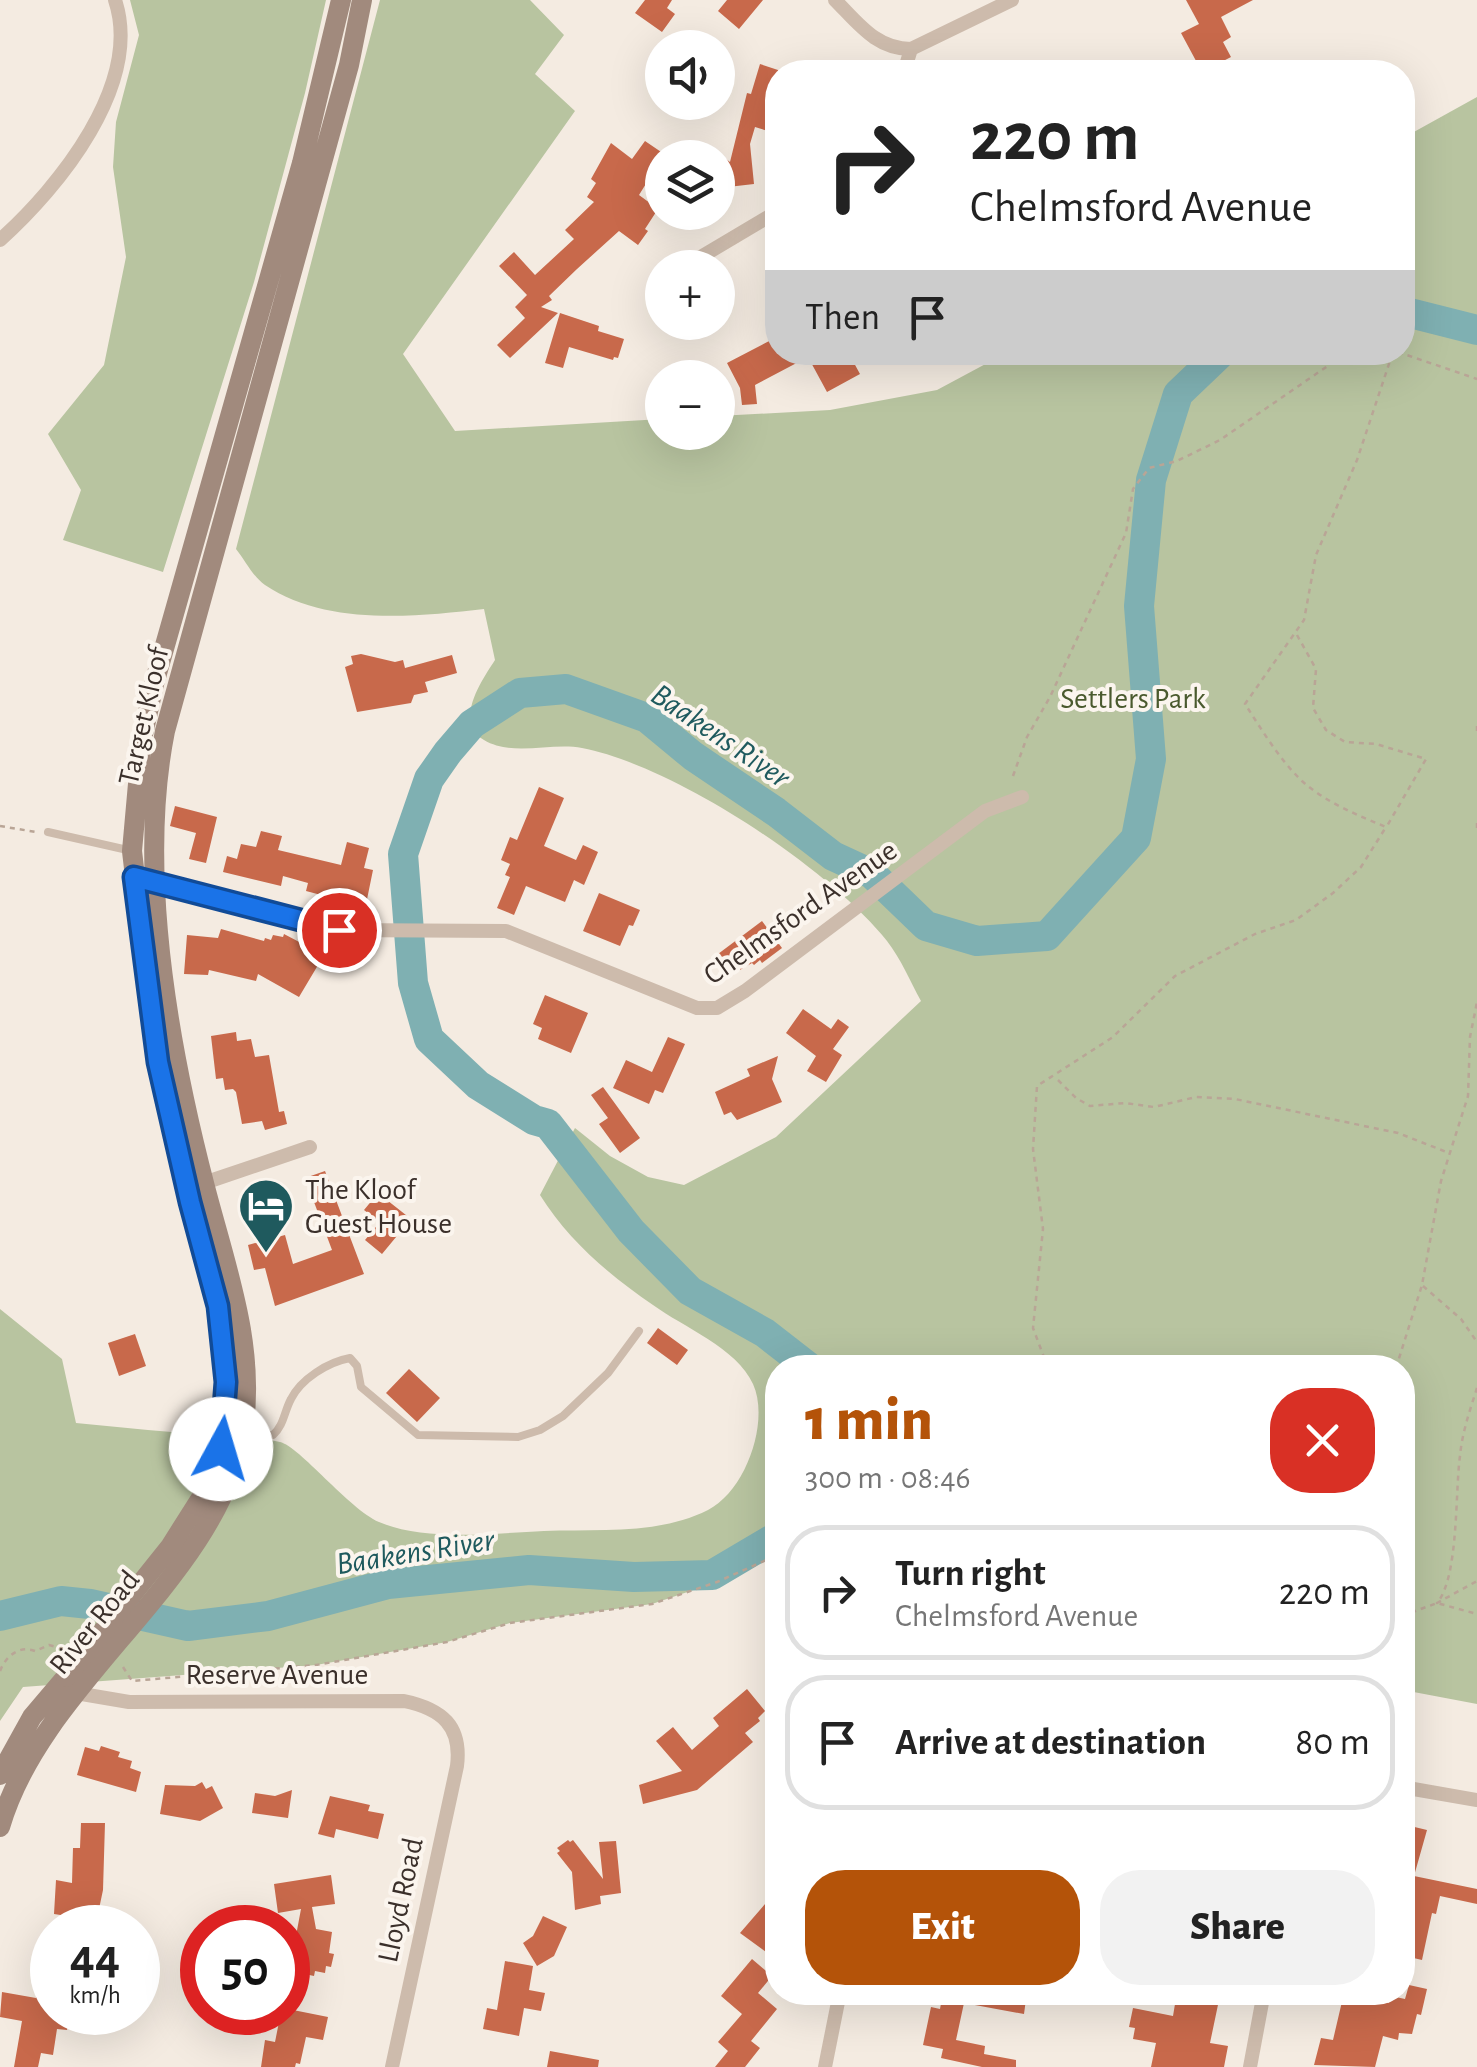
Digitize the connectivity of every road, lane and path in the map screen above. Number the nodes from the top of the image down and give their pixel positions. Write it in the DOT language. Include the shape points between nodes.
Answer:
graph roads {
  1 [pos="115,0"];
  2 [pos="341,0"];
  3 [pos="362,0"];
  4 [pos="835,0"];
  5 [pos="1012,0"];
  6 [pos="911,49"];
  7 [pos="908,60"];
  8 [pos="765,218"];
  9 [pos="0,240"];
  10 [pos="712,250"];
  11 [pos="1415,358"];
  12 [pos="1329,365"];
  13 [pos="1391,365"];
  14 [pos="1477,379"];
  15 [pos="177,603"];
  16 [pos="199,608"];
  17 [pos="1296,633"];
  18 [pos="1477,726"];
  19 [pos="1477,736"];
  20 [pos="1013,776"];
  21 [pos="1022,797"];
  22 [pos="1477,822"];
  23 [pos="0,826"];
  24 [pos="1386,828"];
  25 [pos="48,832"];
  26 [pos="1477,832"];
  27 [pos="132,851"];
  28 [pos="144,879"];
  29 [pos="1477,1002"];
  30 [pos="1058,1080"];
  31 [pos="1477,1094"];
  32 [pos="1468,1096"];
  33 [pos="310,1147"];
  34 [pos="1449,1152"];
  35 [pos="204,1184"];
  36 [pos="1422,1285"];
  37 [pos="639,1331"];
  38 [pos="1477,1342"];
  39 [pos="1043,1355"];
  40 [pos="1400,1355"];
  41 [pos="1477,1388"];
  42 [pos="242,1434"];
  43 [pos="229,1452"];
  44 [pos="765,1561"];
  45 [pos="1477,1580"];
  46 [pos="1437,1602"];
  47 [pos="1415,1611"];
  48 [pos="1477,1614"];
  49 [pos="65,1650"];
  50 [pos="101,1663"];
  51 [pos="0,1671"];
  52 [pos="74,1686"];
  53 [pos="460,1744"];
  54 [pos="0,1775"];
  55 [pos="1415,1789"];
  56 [pos="1477,1800"];
  57 [pos="0,1827"];
  58 [pos="837,2005"];
  59 [pos="1262,2005"];
  60 [pos="392,2067"];
  61 [pos="825,2067"];
  62 [pos="1250,2067"];
  1 -- 9 [label="street" via="122,44 94,124 51,188"];
  2 -- 15 [label="main road, Target Kloof" via="302,163"];
  3 -- 16 [label="main road, Target Kloof"];
  4 -- 6 [label="street" via="876,41"];
  5 -- 6 [label="street"];
  6 -- 7 [label="street"];
  8 -- 10 [label="street"];
  11 -- 14 [label="path"];
  12 -- 20 [label="path" via="1220,440 1148,468 1133,488 1126,533"];
  13 -- 17 [label="path" via="1316,555"];
  15 -- 16 [label="main road"];
  15 -- 27 [label="main road, Target Kloof" via="142,739"];
  16 -- 28 [label="main road, Target Kloof" via="165,731"];
  17 -- 24 [label="path" via="1244,704 1304,782"];
  17 -- 24 [label="path" via="1316,669 1313,708 1326,730 1345,742 1426,760"];
  18 -- 19 [label="path"];
  21 -- 28 [label="street, Chelmsford Avenue" via="985,812 718,1008 697,1008 506,930 339,930"];
  22 -- 26 [label="path"];
  23 -- 25 [label="path"];
  24 -- 39 [label="path" via="1361,867 1333,893 1296,920 1175,976 1113,1038 1037,1086 1034,1148 1044,1229 1032,1328"];
  25 -- 27 [label="lane"];
  27 -- 28 [label="main road, Target Kloof"];
  28 -- 35 [label="main road, Target Kloof"];
  28 -- 43 [label="main road, Target Kloof" via="158,1062 218,1306"];
  29 -- 32 [label="path"];
  30 -- 34 [label="path" via="1090,1106 1154,1107 1196,1097 1247,1101 1398,1133"];
  31 -- 32 [label="path"];
  32 -- 34 [label="path"];
  33 -- 35 [label="street"];
  34 -- 36 [label="path"];
  35 -- 42 [label="main road, Target Kloof" via="240,1315 247,1385"];
  36 -- 38 [label="path"];
  36 -- 40 [label="path"];
  37 -- 42 [label="lane" via="574,1406 527,1435 418,1435 362,1387 350,1358 297,1388 272,1435"];
  41 -- 46 [label="path" via="1460,1451 1455,1533"];
  42 -- 43 [label="main road, Target Kloof"];
  43 -- 50 [label="main road, River Road" via="202,1530"];
  43 -- 52 [label="main road, River Road, bridge"];
  44 -- 50 [label="path" via="652,1604 510,1623 447,1642 316,1665 132,1681 122,1665"];
  45 -- 46 [label="path"];
  46 -- 47 [label="path"];
  46 -- 48 [label="path"];
  49 -- 51 [label="path" via="15,1651"];
  50 -- 52 [label="main road, River Road"];
  52 -- 53 [label="street, Reserve Avenue" via="129,1702 404,1701 443,1717"];
  52 -- 54 [label="main road, River Road" via="32,1718"];
  52 -- 57 [label="main road, River Road" via="29,1758"];
  53 -- 60 [label="street, Lloyd Road"];
  55 -- 56 [label="street"];
  58 -- 61 [label="street"];
  59 -- 62 [label="street"];
}
